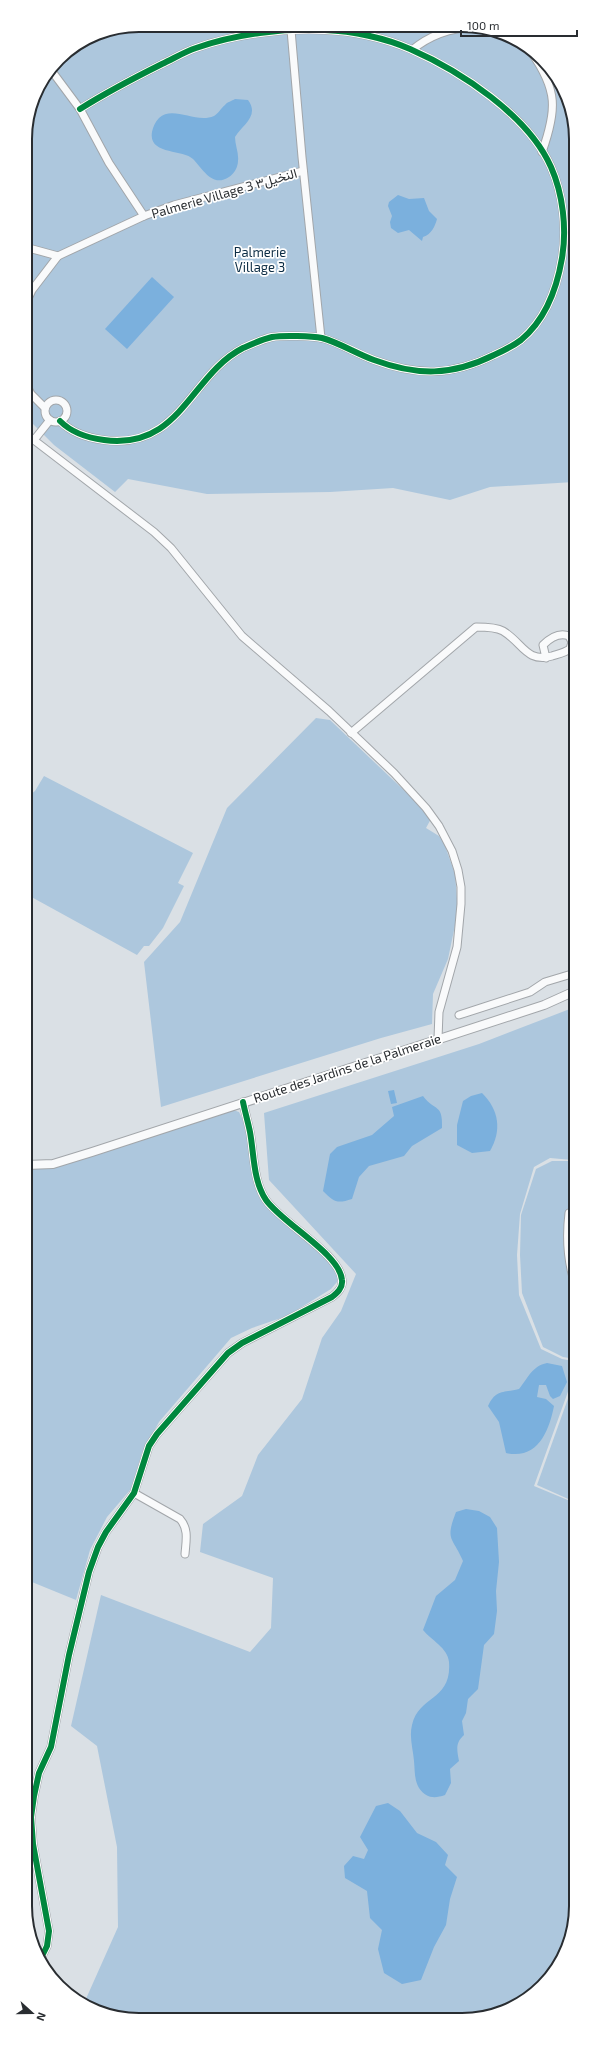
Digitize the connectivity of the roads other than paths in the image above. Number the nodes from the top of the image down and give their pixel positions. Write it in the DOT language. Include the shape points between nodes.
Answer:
graph roads {
  1 [pos="277,32"];
  2 [pos="291,32"];
  3 [pos="341,32"];
  4 [pos="444,32"];
  5 [pos="412,50"];
  6 [pos="539,64"];
  7 [pos="54,75"];
  8 [pos="80,109"];
  9 [pos="542,152"];
  10 [pos="303,171"];
  11 [pos="144,216"];
  12 [pos="32,249"];
  13 [pos="58,256"];
  14 [pos="32,290"];
  15 [pos="321,338"];
  16 [pos="32,395"];
  17 [pos="45,408"];
  18 [pos="50,420"];
  19 [pos="60,421"];
  20 [pos="34,440"];
  21 [pos="546,658"];
  22 [pos="351,733"];
  23 [pos="569,975"];
  24 [pos="569,994"];
  25 [pos="459,1016"];
  26 [pos="438,1039"];
  27 [pos="242,1102"];
  28 [pos="32,1165"];
  29 [pos="569,1213"];
  30 [pos="569,1259"];
  31 [pos="134,1493"];
  32 [pos="185,1554"];
  33 [pos="32,1810"];
  34 [pos="32,1830"];
  35 [pos="43,1954"];
  1 -- 8 [label="street" via="195,48 111,90"];
  2 -- 10 [label="street, Palmerie Village 3 النخيل٣"];
  3 -- 5 [label="street" via="368,36"];
  4 -- 5 [label="street"];
  5 -- 9 [label="street" via="490,96 510,113 535,140"];
  6 -- 9 [label="street" via="546,75 551,91 553,111"];
  7 -- 8 [label="street, Palmerie Village 3 النخيل٣"];
  8 -- 11 [label="street, Palmerie Village 3 النخيل٣" via="109,163"];
  9 -- 15 [label="street" via="551,167 564,216 564,246 555,288 542,315 521,340 481,362 455,370 427,373 399,369"];
  10 -- 11 [label="street, Palmerie Village 3 النخيل٣" via="174,205"];
  10 -- 15 [label="street, Palmerie Village 3 النخيل٣"];
  11 -- 13 [label="street, Palmerie Village 3 النخيل٣"];
  12 -- 13 [label="street"];
  13 -- 14 [label="street, Palmerie Village 3 النخيل٣"];
  15 -- 19 [label="street" via="274,337 241,350 223,363 170,422 134,439 112,441 91,438 71,430"];
  16 -- 17 [label="street"];
  17 -- 18 [label="street"];
  17 -- 19 [label="street" via="55,399 63,402 67,410"];
  18 -- 19 [label="street"];
  18 -- 20 [label="street"];
  20 -- 22 [label="street" via="154,532 171,548 242,636"];
  21 -- 22 [label="street" via="532,656 503,631 476,627"];
  22 -- 26 [label="street" via="394,773 434,818 452,851 458,870 461,887 459,932 442,996 437,1026"];
  23 -- 25 [label="street" via="545,982 530,992"];
  24 -- 26 [label="street, Route des Jardins de la Palmeraie" via="544,1005"];
  26 -- 27 [label="street, Route des Jardins de la Palmeraie"];
  27 -- 28 [label="street, Route des Jardins de la Palmeraie" via="54,1164"];
  27 -- 31 [label="street" via="258,1180 266,1200 295,1229 335,1262 343,1282 340,1291 332,1297 242,1343 228,1353 157,1434 149,1446"];
  29 -- 30 [label="street" via="567,1233"];
  31 -- 32 [label="street" via="180,1519 186,1530"];
  31 -- 33 [label="street" via="106,1532 89,1572 51,1747 39,1773"];
  34 -- 35 [label="street" via="48,1930 47,1946"];
}
